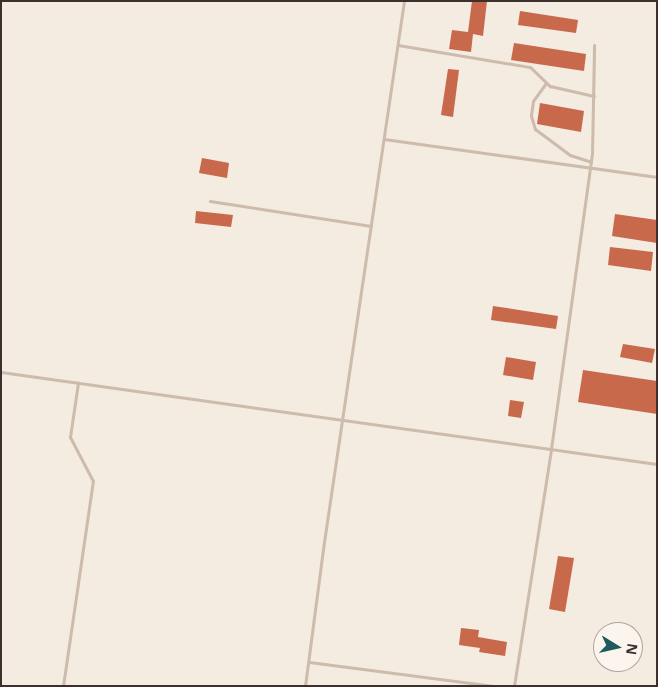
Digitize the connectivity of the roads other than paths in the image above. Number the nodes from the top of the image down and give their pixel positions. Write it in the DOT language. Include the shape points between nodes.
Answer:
graph roads {
  1 [pos="404,1"];
  2 [pos="398,45"];
  3 [pos="594,45"];
  4 [pos="546,83"];
  5 [pos="594,96"];
  6 [pos="384,139"];
  7 [pos="591,162"];
  8 [pos="590,168"];
  9 [pos="657,177"];
  10 [pos="210,201"];
  11 [pos="371,226"];
  12 [pos="1,372"];
  13 [pos="78,383"];
  14 [pos="342,421"];
  15 [pos="551,449"];
  16 [pos="657,464"];
  17 [pos="309,662"];
  18 [pos="63,686"];
  19 [pos="306,686"];
  20 [pos="493,686"];
  21 [pos="514,686"];
  1 -- 2 [label="lane"];
  2 -- 4 [label="lane" via="530,67"];
  2 -- 6 [label="lane"];
  3 -- 5 [label="lane"];
  4 -- 5 [label="lane"];
  4 -- 7 [label="lane" via="533,101 531,116 535,130 570,154"];
  5 -- 7 [label="lane"];
  6 -- 8 [label="lane"];
  6 -- 11 [label="lane"];
  7 -- 8 [label="lane"];
  8 -- 9 [label="lane"];
  8 -- 15 [label="lane"];
  10 -- 11 [label="lane"];
  11 -- 14 [label="lane"];
  12 -- 13 [label="lane"];
  13 -- 14 [label="lane"];
  13 -- 18 [label="lane" via="70,437 93,481"];
  14 -- 15 [label="lane"];
  14 -- 17 [label="lane"];
  15 -- 16 [label="lane"];
  15 -- 21 [label="lane"];
  17 -- 19 [label="lane"];
  17 -- 20 [label="lane"];
}
